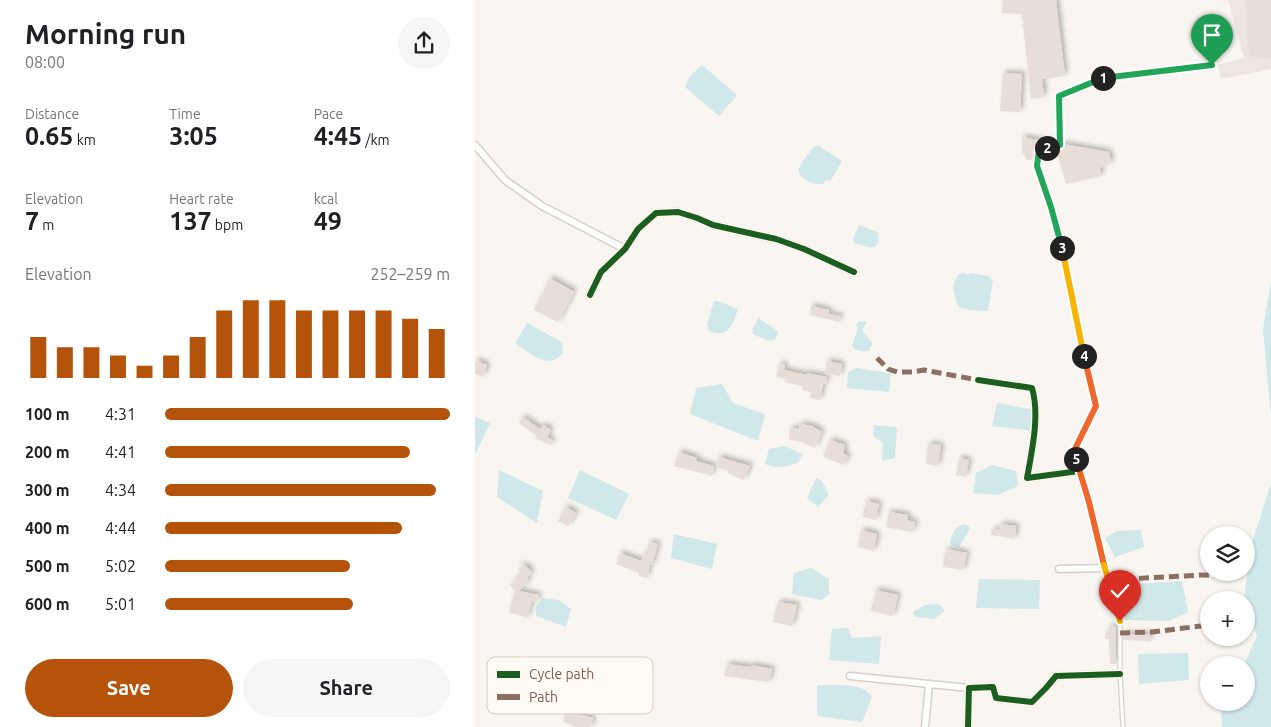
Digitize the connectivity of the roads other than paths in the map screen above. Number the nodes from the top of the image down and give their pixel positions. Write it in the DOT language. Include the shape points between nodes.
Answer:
graph roads {
  1 [pos="1212,65"];
  2 [pos="475,145"];
  3 [pos="625,249"];
  4 [pos="854,272"];
  5 [pos="590,295"];
  6 [pos="978,380"];
  7 [pos="1079,470"];
  8 [pos="1105,568"];
  9 [pos="1059,569"];
  10 [pos="1119,674"];
  11 [pos="850,676"];
  12 [pos="929,684"];
  13 [pos="969,688"];
  14 [pos="925,727"];
  15 [pos="968,727"];
  16 [pos="1123,727"];
  1 -- 7 [label="lane" via="1106,77 1059,96 1060,145 1039,150 1037,166 1062,246 1075,320 1096,406 1073,453"];
  2 -- 3 [label="street" via="505,180 542,206"];
  3 -- 4 [label="street" via="638,230 656,213 678,212 713,225 776,239"];
  3 -- 5 [label="street" via="601,272"];
  6 -- 7 [label="street" via="1032,388 1036,402 1027,478"];
  7 -- 8 [label="lane"];
  8 -- 9 [label="street"];
  8 -- 10 [label="lane" via="1120,621"];
  10 -- 13 [label="street" via="1056,676 1032,702 996,698 993,687"];
  10 -- 16 [label="lane"];
  11 -- 12 [label="street"];
  12 -- 13 [label="street"];
  12 -- 14 [label="street"];
  13 -- 15 [label="street"];
}
